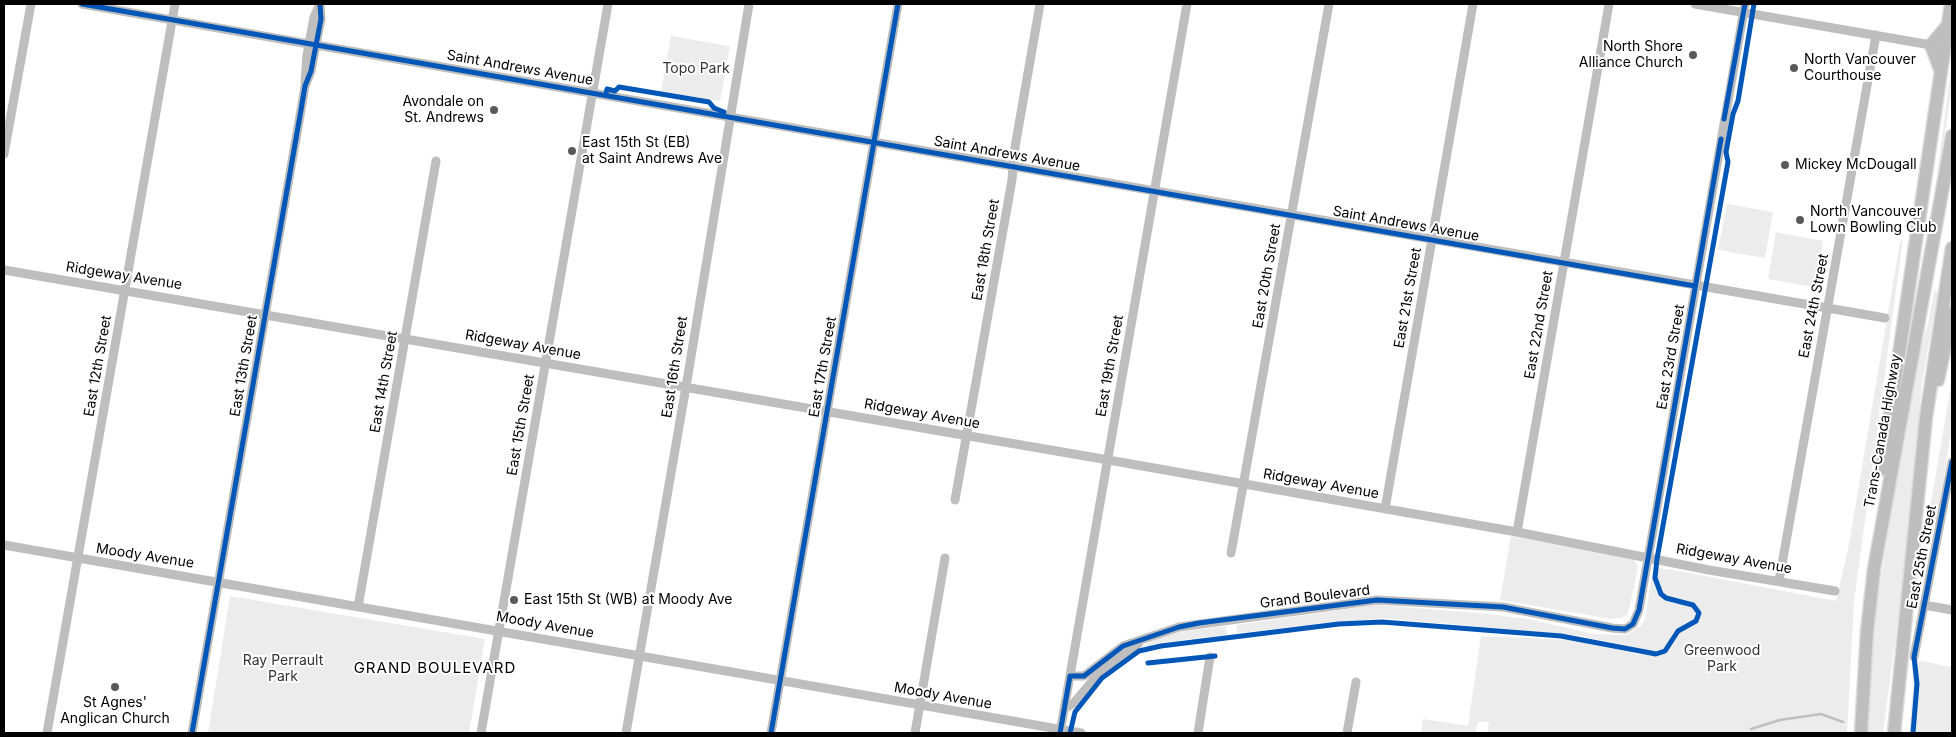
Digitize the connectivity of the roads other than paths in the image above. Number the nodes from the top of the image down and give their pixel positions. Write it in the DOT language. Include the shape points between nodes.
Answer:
graph roads {
  1 [pos="31,4"];
  2 [pos="82,4"];
  3 [pos="175,4"];
  4 [pos="320,4"];
  5 [pos="608,4"];
  6 [pos="749,4"];
  7 [pos="898,4"];
  8 [pos="1040,4"];
  9 [pos="1188,4"];
  10 [pos="1329,4"];
  11 [pos="1473,4"];
  12 [pos="1609,4"];
  13 [pos="1695,4"];
  14 [pos="1951,4"];
  15 [pos="1744,8"];
  16 [pos="172,20"];
  17 [pos="1948,25"];
  18 [pos="1876,35"];
  19 [pos="312,44"];
  20 [pos="1931,45"];
  21 [pos="1941,71"];
  22 [pos="593,93"];
  23 [pos="730,117"];
  24 [pos="1952,136"];
  25 [pos="874,142"];
  26 [pos="4,154"];
  27 [pos="436,161"];
  28 [pos="1013,166"];
  29 [pos="1154,191"];
  30 [pos="1291,215"];
  31 [pos="1432,240"];
  32 [pos="1952,248"];
  33 [pos="1564,262"];
  34 [pos="4,270"];
  35 [pos="1695,286"];
  36 [pos="125,290"];
  37 [pos="1828,309"];
  38 [pos="1952,313"];
  39 [pos="265,314"];
  40 [pos="1885,318"];
  41 [pos="406,339"];
  42 [pos="546,363"];
  43 [pos="686,388"];
  44 [pos="827,412"];
  45 [pos="967,436"];
  46 [pos="1108,460"];
  47 [pos="1952,462"];
  48 [pos="1919,480"];
  49 [pos="1244,484"];
  50 [pos="955,500"];
  51 [pos="1385,509"];
  52 [pos="1517,532"];
  53 [pos="4,545"];
  54 [pos="1231,553"];
  55 [pos="1648,557"];
  56 [pos="945,558"];
  57 [pos="78,559"];
  58 [pos="1779,581"];
  59 [pos="218,582"];
  60 [pos="1834,591"];
  61 [pos="1870,601"];
  62 [pos="1924,605"];
  63 [pos="358,607"];
  64 [pos="1952,610"];
  65 [pos="1633,624"];
  66 [pos="498,631"];
  67 [pos="1144,639"];
  68 [pos="639,656"];
  69 [pos="1210,657"];
  70 [pos="1914,657"];
  71 [pos="1070,676"];
  72 [pos="780,680"];
  73 [pos="1356,682"];
  74 [pos="920,706"];
  75 [pos="1064,709"];
  76 [pos="1060,731"];
  77 [pos="48,733"];
  78 [pos="192,733"];
  79 [pos="481,733"];
  80 [pos="626,733"];
  81 [pos="771,733"];
  82 [pos="915,733"];
  83 [pos="1081,733"];
  84 [pos="1198,733"];
  85 [pos="1346,733"];
  86 [pos="1861,733"];
  87 [pos="1894,733"];
  1 -- 26 [label="street"];
  2 -- 16 [label="street, Saint Andrews Avenue"];
  3 -- 16 [label="street, East 12th Street"];
  4 -- 19 [label="street, East 13th Street" via="314,17"];
  5 -- 22 [label="street, East 15th Street"];
  6 -- 23 [label="street, East 16th Street"];
  7 -- 25 [label="street, East 17th Street"];
  8 -- 28 [label="street, East 18th Street"];
  9 -- 29 [label="street, East 19th Street"];
  10 -- 30 [label="street, East 20th Street"];
  11 -- 31 [label="street, East 21st Street"];
  12 -- 33 [label="street, East 22nd Street"];
  13 -- 15 [label="street"];
  14 -- 17 [label="highway"];
  15 -- 18 [label="street"];
  15 -- 35 [label="street, East 23rd Street"];
  16 -- 19 [label="street, Saint Andrews Avenue"];
  16 -- 36 [label="street, East 12th Street"];
  17 -- 20 [label="highway"];
  17 -- 21 [label="highway"];
  18 -- 20 [label="street"];
  18 -- 37 [label="street, East 24th Street"];
  19 -- 22 [label="street, Saint Andrews Avenue"];
  19 -- 39 [label="street, East 13th Street" via="304,70 306,86"];
  20 -- 21 [label="highway"];
  21 -- 61 [label="highway" via="1874,523"];
  22 -- 23 [label="street, Saint Andrews Avenue"];
  22 -- 42 [label="street, East 15th Street"];
  23 -- 25 [label="street, Saint Andrews Avenue"];
  23 -- 43 [label="street, East 16th Street"];
  24 -- 61 [label="highway, Trans-Canada Highway"];
  25 -- 28 [label="street, Saint Andrews Avenue"];
  25 -- 44 [label="street, East 17th Street"];
  27 -- 41 [label="street, East 14th Street"];
  28 -- 29 [label="street, Saint Andrews Avenue"];
  28 -- 45 [label="street, East 18th Street"];
  29 -- 30 [label="street, Saint Andrews Avenue"];
  29 -- 46 [label="street, East 19th Street"];
  30 -- 31 [label="street, Saint Andrews Avenue"];
  30 -- 49 [label="street, East 20th Street"];
  31 -- 33 [label="street, Saint Andrews Avenue"];
  31 -- 51 [label="street, East 21st Street"];
  32 -- 48 [label="highway"];
  33 -- 35 [label="street, Saint Andrews Avenue"];
  33 -- 52 [label="street, East 22nd Street"];
  34 -- 36 [label="street, Ridgeway Avenue"];
  35 -- 37 [label="street, Saint Andrews Avenue"];
  35 -- 55 [label="street, East 23rd Street"];
  36 -- 39 [label="street, Ridgeway Avenue"];
  36 -- 57 [label="street, East 12th Street"];
  37 -- 40 [label="street, Saint Andrews Avenue"];
  37 -- 58 [label="street, East 24th Street"];
  38 -- 48 [label="highway"];
  39 -- 41 [label="street, Ridgeway Avenue"];
  39 -- 59 [label="street, East 13th Street"];
  41 -- 42 [label="street, Ridgeway Avenue"];
  41 -- 63 [label="street, East 14th Street"];
  42 -- 43 [label="street, Ridgeway Avenue"];
  42 -- 66 [label="street, East 15th Street"];
  43 -- 44 [label="street, Ridgeway Avenue"];
  43 -- 68 [label="street, East 16th Street"];
  44 -- 45 [label="street, Ridgeway Avenue"];
  44 -- 72 [label="street, East 17th Street"];
  45 -- 46 [label="street, Ridgeway Avenue"];
  45 -- 50 [label="street, East 18th Street"];
  46 -- 49 [label="street, Ridgeway Avenue"];
  46 -- 71 [label="street, East 19th Street"];
  47 -- 62 [label="street, East 25th Street"];
  48 -- 87 [label="highway"];
  49 -- 51 [label="street, Ridgeway Avenue"];
  49 -- 54 [label="street, East 20th Street"];
  51 -- 52 [label="street, Ridgeway Avenue"];
  52 -- 55 [label="street, Ridgeway Avenue"];
  53 -- 57 [label="street, Moody Avenue"];
  55 -- 58 [label="street, Ridgeway Avenue"];
  55 -- 65 [label="street, East 23rd Street" via="1639,610"];
  56 -- 74 [label="street"];
  57 -- 59 [label="street, Moody Avenue"];
  57 -- 77 [label="street, East 12th Street"];
  58 -- 60 [label="street, Ridgeway Avenue"];
  59 -- 63 [label="street, Moody Avenue"];
  59 -- 78 [label="street, East 13th Street"];
  61 -- 86 [label="highway, Trans-Canada Highway"];
  62 -- 64 [label="street"];
  62 -- 70 [label="street, East 25th Street"];
  63 -- 66 [label="street, Moody Avenue"];
  65 -- 67 [label="street, Grand Boulevard" via="1625,629 1612,628 1503,607 1378,600 1199,623"];
  66 -- 68 [label="street, Moody Avenue"];
  66 -- 79 [label="street, East 15th Street"];
  67 -- 71 [label="street, Grand Boulevard" via="1118,649 1084,676"];
  67 -- 75 [label="street, Grand Boulevard" via="1101,671"];
  68 -- 72 [label="street, Moody Avenue"];
  68 -- 80 [label="street, East 16th Street"];
  69 -- 84 [label="street"];
  71 -- 75 [label="street, East 19th Street"];
  72 -- 74 [label="street, Moody Avenue"];
  72 -- 81 [label="street, East 17th Street"];
  73 -- 85 [label="street"];
  74 -- 76 [label="street, Moody Avenue"];
  74 -- 82 [label="street"];
  75 -- 76 [label="street, East 19th Street"];
  76 -- 83 [label="street, Moody Avenue"];
}
